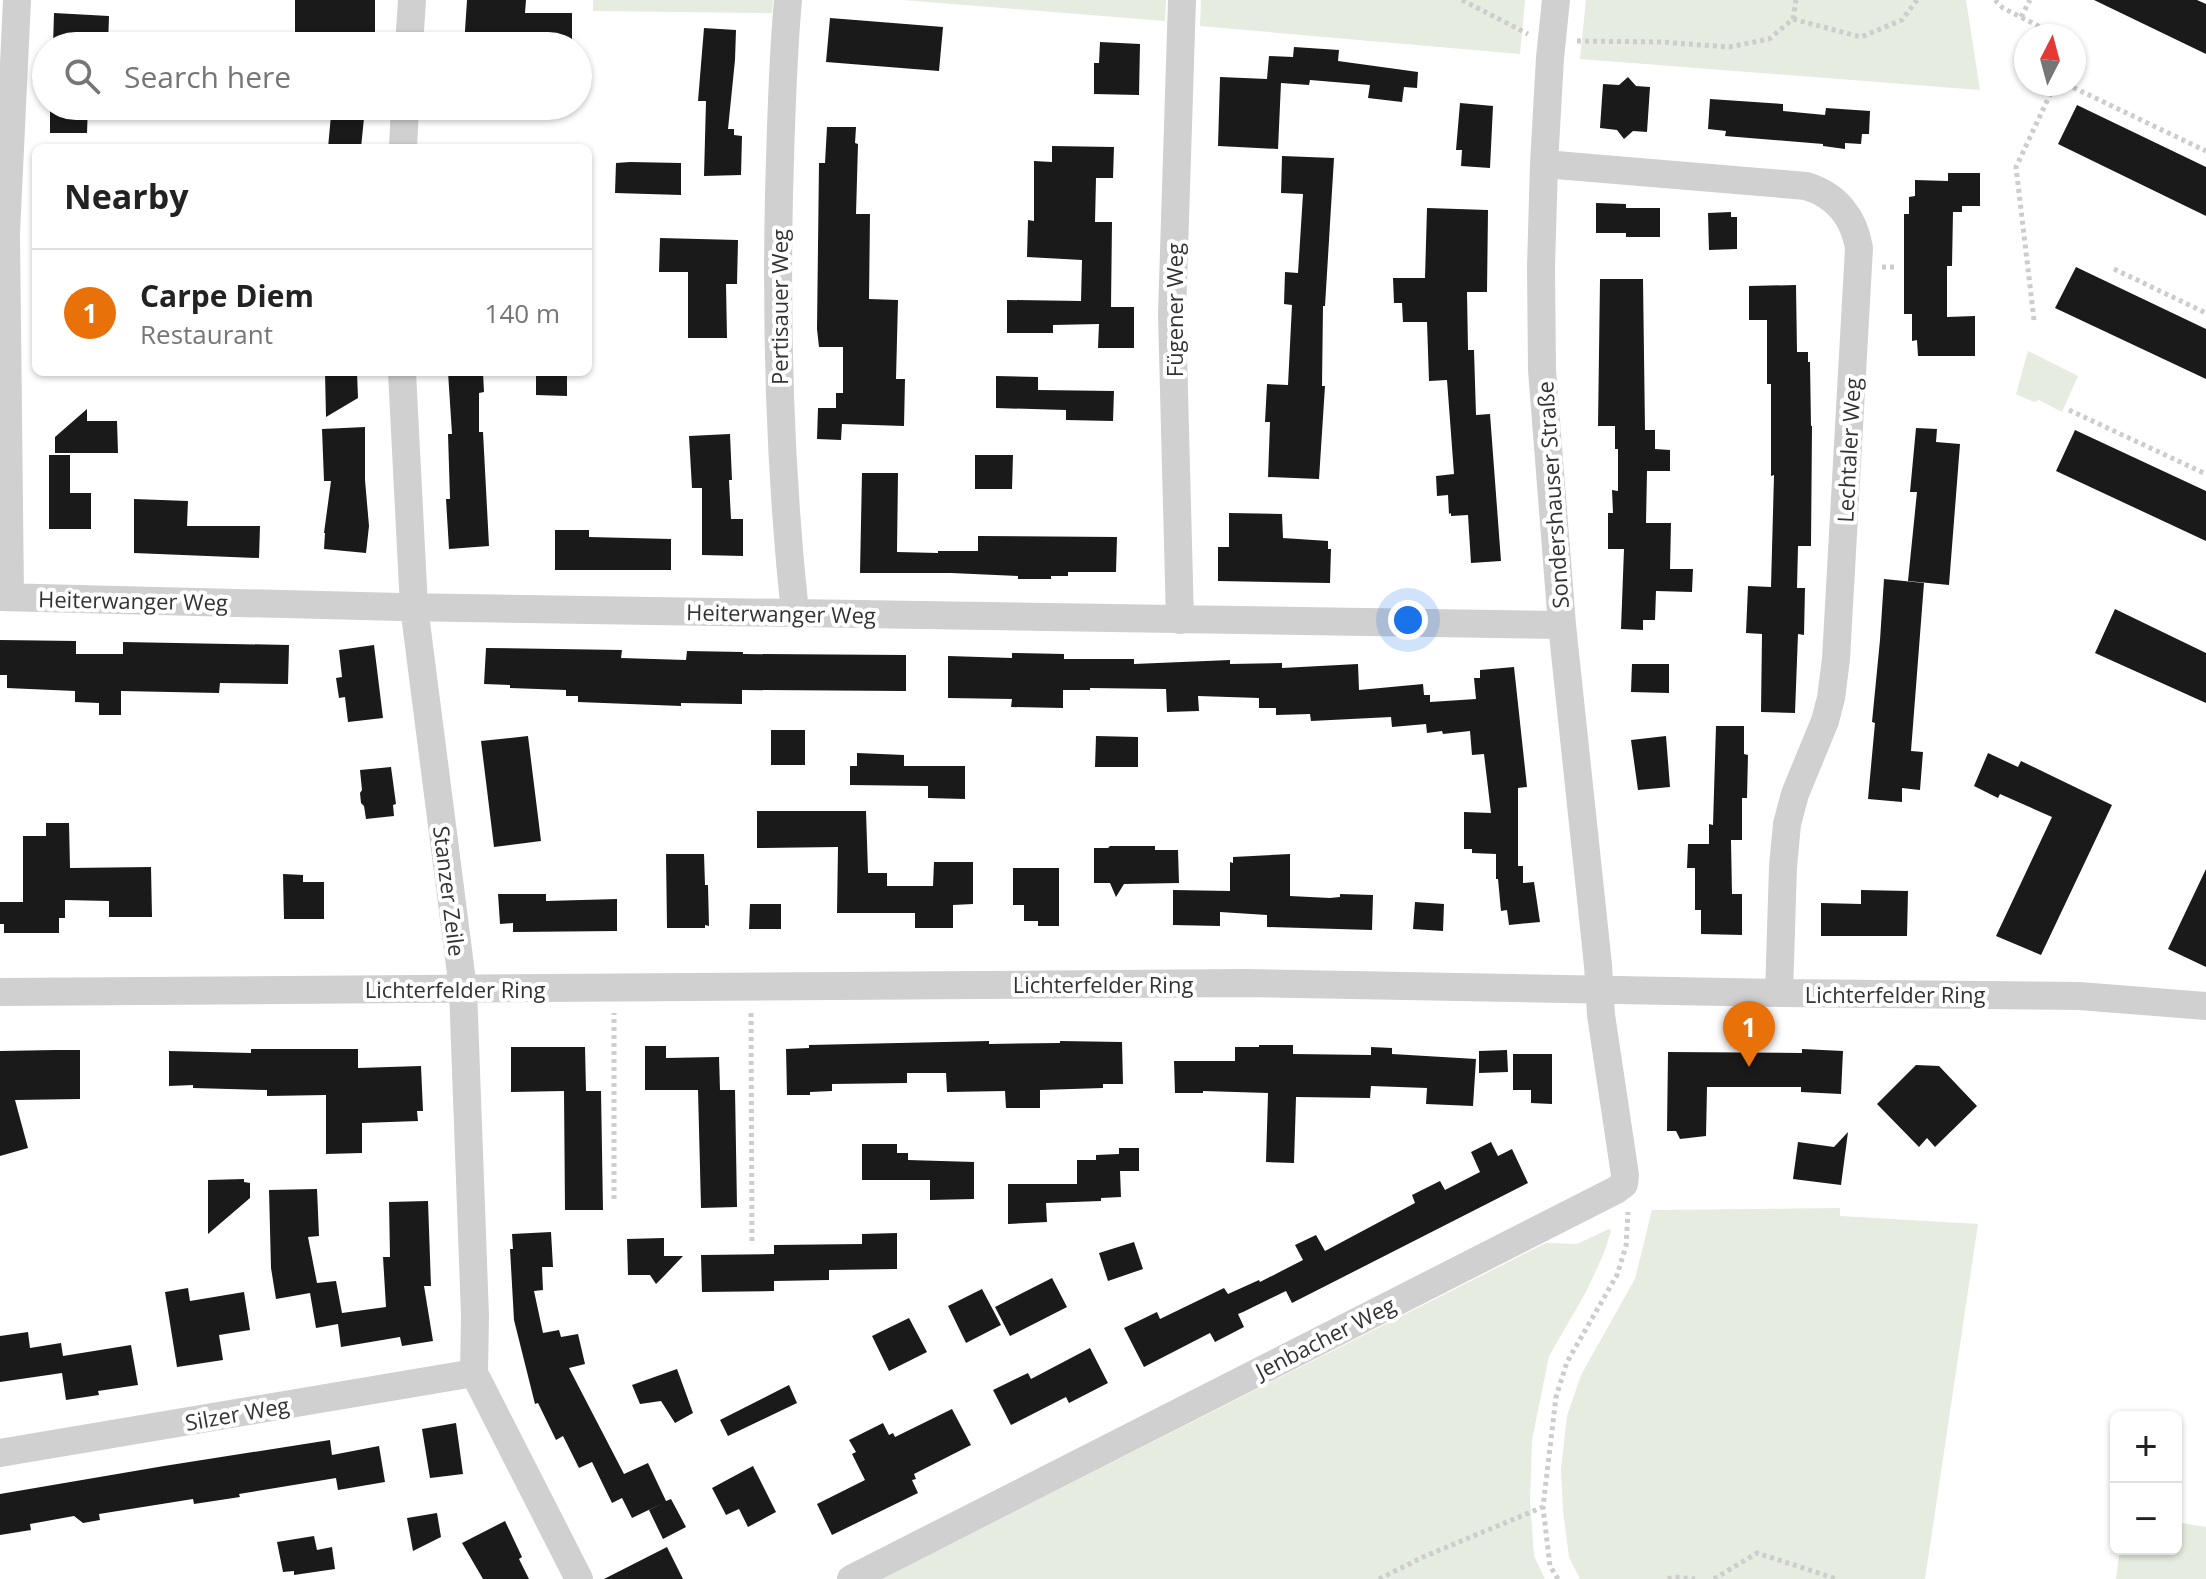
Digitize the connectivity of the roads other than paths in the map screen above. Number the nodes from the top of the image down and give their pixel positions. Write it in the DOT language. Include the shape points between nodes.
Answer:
graph roads {
  1 [pos="17,0"];
  2 [pos="412,0"];
  3 [pos="788,0"];
  4 [pos="1182,0"];
  5 [pos="1556,0"];
  6 [pos="410,32"];
  7 [pos="404,120"];
  8 [pos="403,144"];
  9 [pos="1544,164"];
  10 [pos="402,376"];
  11 [pos="5,597"];
  12 [pos="414,607"];
  13 [pos="795,613"];
  14 [pos="1180,620"];
  15 [pos="1562,625"];
  16 [pos="463,989"];
  17 [pos="1599,990"];
  18 [pos="0,992"];
  19 [pos="1779,993"];
  20 [pos="2206,1006"];
  21 [pos="474,1373"];
  22 [pos="0,1453"];
  23 [pos="579,1579"];
  24 [pos="851,1579"];
  1 -- 11 [label="street" via="6,233"];
  2 -- 6 [label="street"];
  3 -- 13 [label="street, Pertisauer Weg" via="777,326"];
  4 -- 14 [label="street, Fügener Weg" via="1172,314"];
  5 -- 9 [label="street, Sondershauser Straße"];
  7 -- 8 [label="street"];
  9 -- 15 [label="street, Sondershauser Straße" via="1542,370"];
  9 -- 19 [label="street, Lechtaler Weg" via="1806,186 1836,203 1857,237 1836,659 1825,721 1787,824"];
  10 -- 12 [label="street, Stanzer Zeile"];
  11 -- 12 [label="street, Heiterwanger Weg"];
  12 -- 13 [label="street, Heiterwanger Weg"];
  12 -- 16 [label="street, Stanzer Zeile"];
  13 -- 14 [label="street, Heiterwanger Weg"];
  14 -- 15 [label="street, Heiterwanger Weg"];
  15 -- 17 [label="street, Sondershauser Straße"];
  16 -- 17 [label="street, Lichterfelder Ring" via="1246,983"];
  16 -- 18 [label="street, Lichterfelder Ring"];
  16 -- 21 [label="street, Stanzer Zeile"];
  17 -- 19 [label="street, Lichterfelder Ring"];
  17 -- 24 [label="street, Jenbacher Weg" via="1624,1184"];
  19 -- 20 [label="street, Lichterfelder Ring" via="2079,996"];
  21 -- 22 [label="street, Silzer Weg"];
  21 -- 23 [label="street, Stanzer Zeile"];
}
